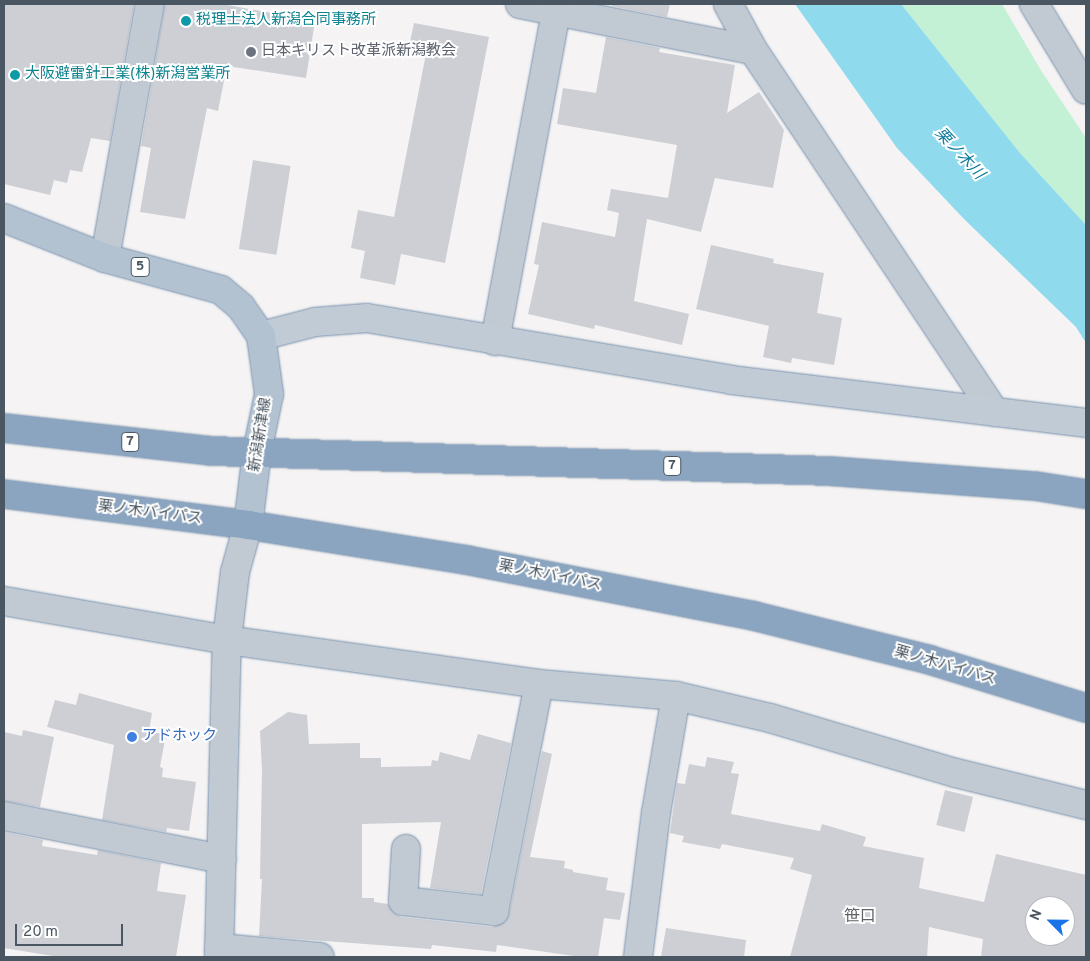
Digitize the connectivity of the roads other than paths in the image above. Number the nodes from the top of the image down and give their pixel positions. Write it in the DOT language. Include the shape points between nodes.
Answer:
graph roads {
  1 [pos="150,4"];
  2 [pos="520,4"];
  3 [pos="728,4"];
  4 [pos="1034,4"];
  5 [pos="556,11"];
  6 [pos="754,50"];
  7 [pos="1086,90"];
  8 [pos="4,218"];
  9 [pos="105,258"];
  10 [pos="260,336"];
  11 [pos="495,340"];
  12 [pos="994,412"];
  13 [pos="1086,423"];
  14 [pos="4,428"];
  15 [pos="257,452"];
  16 [pos="4,494"];
  17 [pos="1086,494"];
  18 [pos="248,525"];
  19 [pos="4,601"];
  20 [pos="226,640"];
  21 [pos="539,684"];
  22 [pos="676,696"];
  23 [pos="1086,708"];
  24 [pos="1086,805"];
  25 [pos="4,816"];
  26 [pos="406,849"];
  27 [pos="222,859"];
  28 [pos="219,953"];
  29 [pos="320,957"];
  30 [pos="638,957"];
  1 -- 9 [label="street"];
  2 -- 5 [label="street"];
  3 -- 6 [label="street"];
  4 -- 7 [label="street"];
  5 -- 6 [label="street"];
  5 -- 11 [label="street"];
  6 -- 12 [label="street"];
  8 -- 9 [label="main road, 新潟新津線 / 5"];
  9 -- 10 [label="main road, 新潟新津線 / 5" via="221,290 241,307"];
  10 -- 11 [label="street" via="315,322 367,318"];
  10 -- 15 [label="main road, 新潟新津線 / 5" via="269,394"];
  11 -- 12 [label="street" via="732,380"];
  12 -- 13 [label="street"];
  14 -- 15 [label="highway, 7" via="211,451"];
  15 -- 17 [label="highway, 7" via="829,471 1035,486"];
  15 -- 18 [label="main road, 新潟新津線 / 5"];
  16 -- 18 [label="highway, 栗ノ木バイパス"];
  18 -- 20 [label="street" via="235,572"];
  18 -- 23 [label="highway, 栗ノ木バイパス" via="466,560 754,616 930,660"];
  19 -- 20 [label="street"];
  20 -- 21 [label="street"];
  20 -- 27 [label="street"];
  21 -- 22 [label="street"];
  21 -- 26 [label="street" via="494,911 403,901"];
  22 -- 24 [label="street" via="770,718 956,773"];
  22 -- 30 [label="street" via="656,814"];
  25 -- 27 [label="street"];
  27 -- 28 [label="street"];
  28 -- 29 [label="street"];
}
